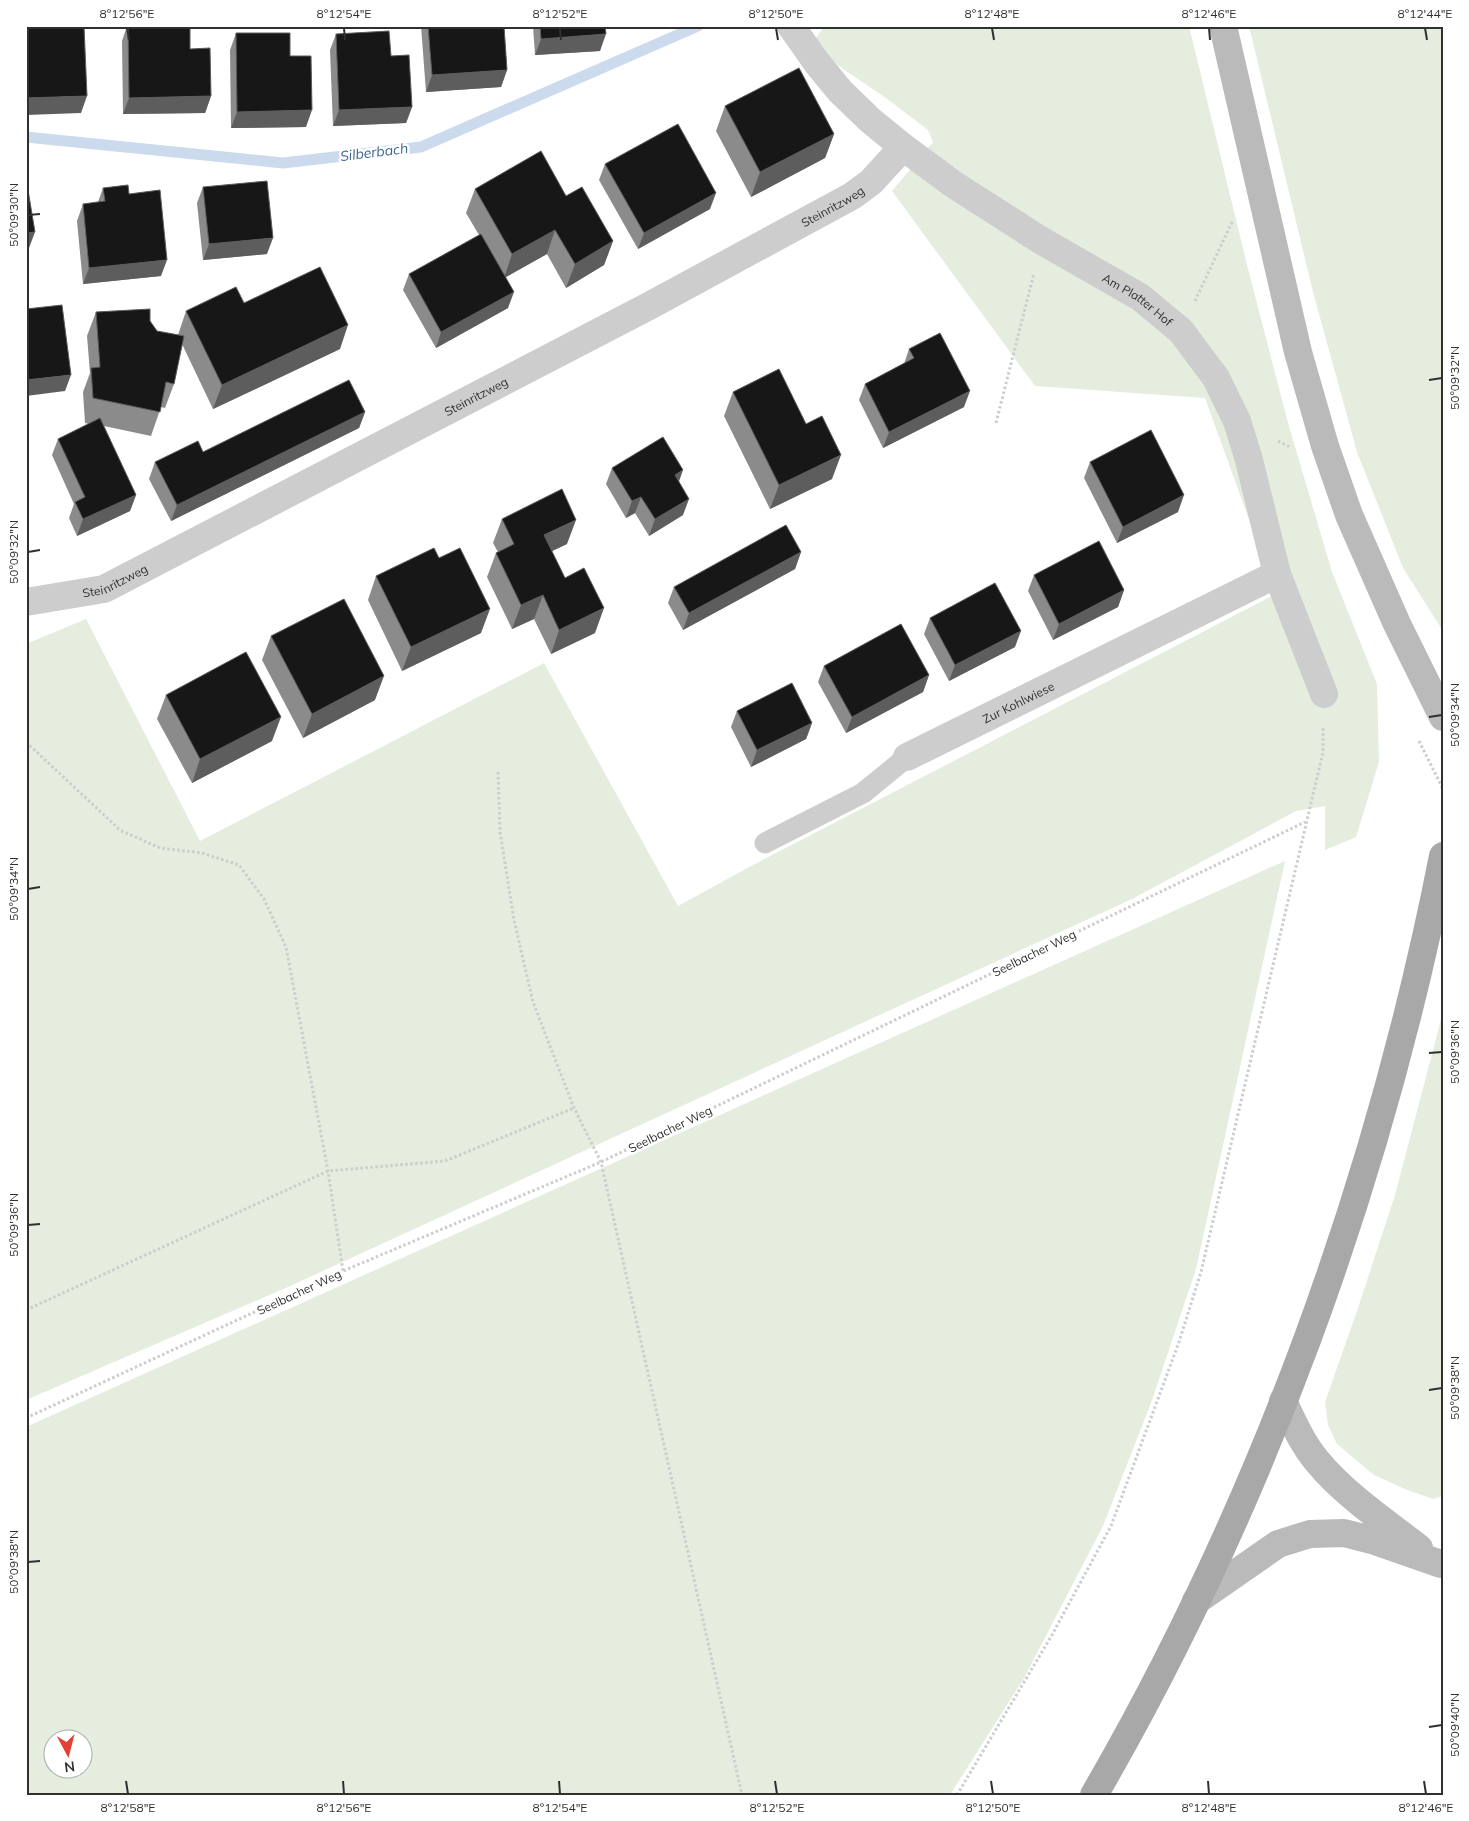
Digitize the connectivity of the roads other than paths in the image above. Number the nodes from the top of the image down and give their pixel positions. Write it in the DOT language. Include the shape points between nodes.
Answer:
graph roads {
  1 [pos="791,26"];
  2 [pos="1223,26"];
  3 [pos="902,147"];
  4 [pos="1277,574"];
  5 [pos="26,602"];
  6 [pos="1324,694"];
  7 [pos="1443,717"];
  8 [pos="907,757"];
  9 [pos="765,843"];
  10 [pos="1443,856"];
  11 [pos="1284,1401"];
  12 [pos="1442,1564"];
  13 [pos="1196,1601"];
  14 [pos="1094,1795"];
  1 -- 3 [label="street, Am Platter Hof" via="840,91"];
  2 -- 7 [label="street" via="1287,306 1322,437 1349,515"];
  3 -- 4 [label="street, Am Platter Hof" via="1042,241 1140,297 1180,331 1216,378 1237,421"];
  3 -- 5 [label="street, Steinritzweg" via="871,182 852,196 398,437 104,589"];
  4 -- 6 [label="street, Am Platter Hof"];
  4 -- 8 [label="street, Zur Kohlwiese"];
  8 -- 9 [label="lane, Zur Kohlwiese" via="863,793"];
  10 -- 11 [label="main road" via="1384,1106"];
  11 -- 12 [label="street" via="1300,1437 1316,1461 1339,1484"];
  11 -- 13 [label="main road"];
  12 -- 13 [label="street" via="1344,1533 1310,1534 1278,1544"];
  13 -- 14 [label="main road"];
}
